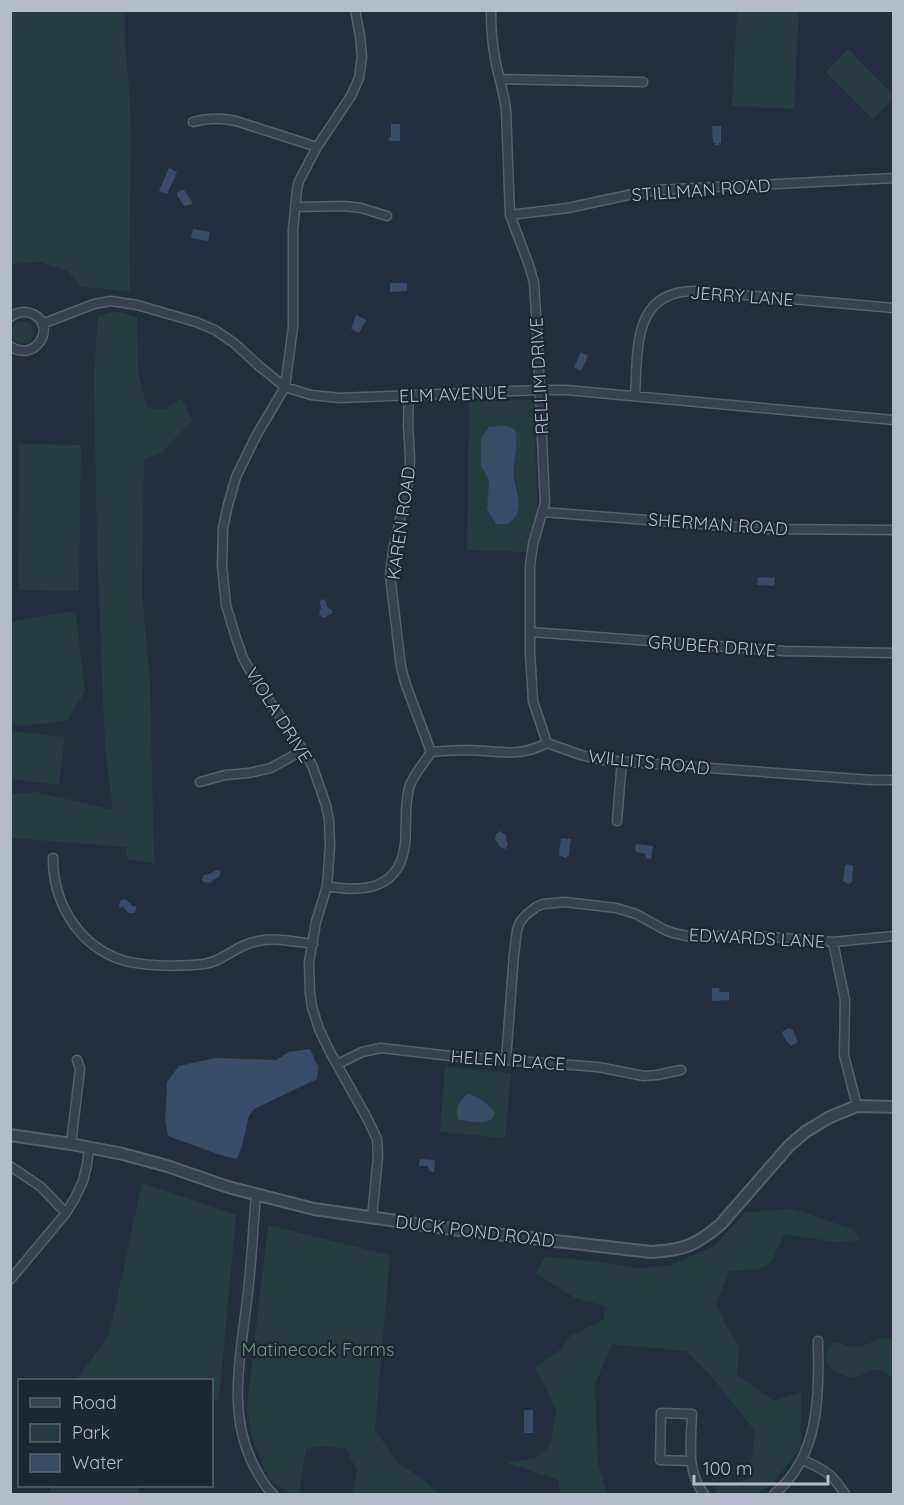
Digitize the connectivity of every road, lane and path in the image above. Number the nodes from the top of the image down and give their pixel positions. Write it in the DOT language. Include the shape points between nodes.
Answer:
graph roads {
  1 [pos="355,10"];
  2 [pos="491,10"];
  3 [pos="500,79"];
  4 [pos="643,82"];
  5 [pos="193,122"];
  6 [pos="317,147"];
  7 [pos="894,178"];
  8 [pos="296,207"];
  9 [pos="510,215"];
  10 [pos="387,216"];
  11 [pos="894,308"];
  12 [pos="10,317"];
  13 [pos="42,324"];
  14 [pos="10,346"];
  15 [pos="285,387"];
  16 [pos="540,390"];
  17 [pos="409,395"];
  18 [pos="634,396"];
  19 [pos="894,420"];
  20 [pos="543,512"];
  21 [pos="894,530"];
  22 [pos="531,632"];
  23 [pos="894,653"];
  24 [pos="547,743"];
  25 [pos="303,750"];
  26 [pos="431,752"];
  27 [pos="622,761"];
  28 [pos="894,780"];
  29 [pos="200,782"];
  30 [pos="618,821"];
  31 [pos="53,858"];
  32 [pos="327,886"];
  33 [pos="894,936"];
  34 [pos="833,942"];
  35 [pos="313,944"];
  36 [pos="77,1060"];
  37 [pos="506,1060"];
  38 [pos="338,1064"];
  39 [pos="681,1070"];
  40 [pos="857,1106"];
  41 [pos="894,1107"];
  42 [pos="10,1135"];
  43 [pos="71,1144"];
  44 [pos="89,1147"];
  45 [pos="10,1166"];
  46 [pos="256,1195"];
  47 [pos="66,1213"];
  48 [pos="372,1218"];
  49 [pos="10,1280"];
  50 [pos="818,1341"];
  51 [pos="803,1460"];
  52 [pos="690,1461"];
  53 [pos="273,1494"];
  54 [pos="704,1494"];
  55 [pos="774,1494"];
  56 [pos="845,1494"];
  1 -- 6 [label="street, VIOLA DRIVE" via="362,57 359,78"];
  2 -- 3 [label="street, RELLIM DRIVE"];
  3 -- 4 [label="street"];
  3 -- 9 [label="street, RELLIM DRIVE" via="506,110"];
  5 -- 6 [label="street" via="236,121"];
  6 -- 8 [label="street, VIOLA DRIVE" via="299,181"];
  7 -- 9 [label="street, STILLMAN ROAD" via="658,190"];
  8 -- 10 [label="street" via="344,206"];
  8 -- 15 [label="street, VIOLA DRIVE" via="293,327"];
  9 -- 16 [label="street, RELLIM DRIVE" via="534,283"];
  11 -- 18 [label="street, JERRY LANE" via="675,292 653,305 642,323"];
  12 -- 13 [label="street" via="18,312 31,313"];
  13 -- 14 [label="street" via="38,346 19,351"];
  13 -- 15 [label="street, ELM AVENUE" via="94,304 111,301 137,305 215,330"];
  15 -- 17 [label="street, ELM AVENUE" via="325,397"];
  15 -- 25 [label="street, VIOLA DRIVE" via="236,477 224,528 222,575 226,605 243,658"];
  16 -- 17 [label="street, ELM AVENUE"];
  16 -- 18 [label="street, ELM AVENUE"];
  16 -- 20 [label="street, RELLIM DRIVE"];
  17 -- 26 [label="street, KAREN ROAD" via="409,478 390,575 401,667"];
  18 -- 19 [label="street, ELM AVENUE"];
  20 -- 21 [label="street, SHERMAN ROAD" via="764,529"];
  20 -- 22 [label="street, RELLIM DRIVE" via="530,566"];
  22 -- 23 [label="street, GRUBER DRIVE" via="784,651"];
  22 -- 24 [label="street, RELLIM DRIVE" via="531,693"];
  24 -- 26 [label="street" via="524,752"];
  24 -- 27 [label="street, WILLITS ROAD" via="581,755"];
  25 -- 29 [label="street" via="265,770"];
  25 -- 32 [label="street, VIOLA DRIVE" via="318,781 328,820"];
  26 -- 32 [label="street" via="410,787 405,843 396,870 377,886 361,890"];
  27 -- 28 [label="street, WILLITS ROAD"];
  27 -- 30 [label="street"];
  31 -- 35 [label="street" via="59,897 70,919 84,938 115,958 144,964 205,964 263,939"];
  32 -- 35 [label="street, VIOLA DRIVE"];
  33 -- 34 [label="street, EDWARDS LANE"];
  34 -- 37 [label="street, EDWARDS LANE" via="746,935 692,937 665,930 616,908 565,902 543,904 526,915 517,930"];
  34 -- 40 [label="street" via="845,1000 844,1054"];
  35 -- 38 [label="street, VIOLA DRIVE" via="308,970 312,1007"];
  36 -- 43 [label="street" via="80,1069"];
  37 -- 38 [label="street, HELEN PLACE" via="381,1048"];
  37 -- 39 [label="street, HELEN PLACE" via="598,1067 644,1076"];
  38 -- 48 [label="street, VIOLA DRIVE" via="377,1139"];
  40 -- 41 [label="street, DUCK POND ROAD"];
  40 -- 48 [label="street, DUCK POND ROAD" via="805,1132 721,1224 697,1242 674,1251 632,1251"];
  42 -- 43 [label="street, DUCK POND ROAD"];
  43 -- 44 [label="street, DUCK POND ROAD"];
  44 -- 46 [label="street, DUCK POND ROAD" via="168,1166"];
  44 -- 47 [label="street" via="83,1181"];
  45 -- 47 [label="street" via="41,1187"];
  46 -- 48 [label="street, DUCK POND ROAD"];
  46 -- 53 [label="street" via="237,1393 249,1458"];
  47 -- 49 [label="street"];
  50 -- 51 [label="street" via="817,1404"];
  51 -- 55 [label="street"];
  51 -- 56 [label="street" via="822,1468"];
  52 -- 52 [label="street" via="692,1414 661,1413 660,1460"];
  52 -- 54 [label="street"];
}
